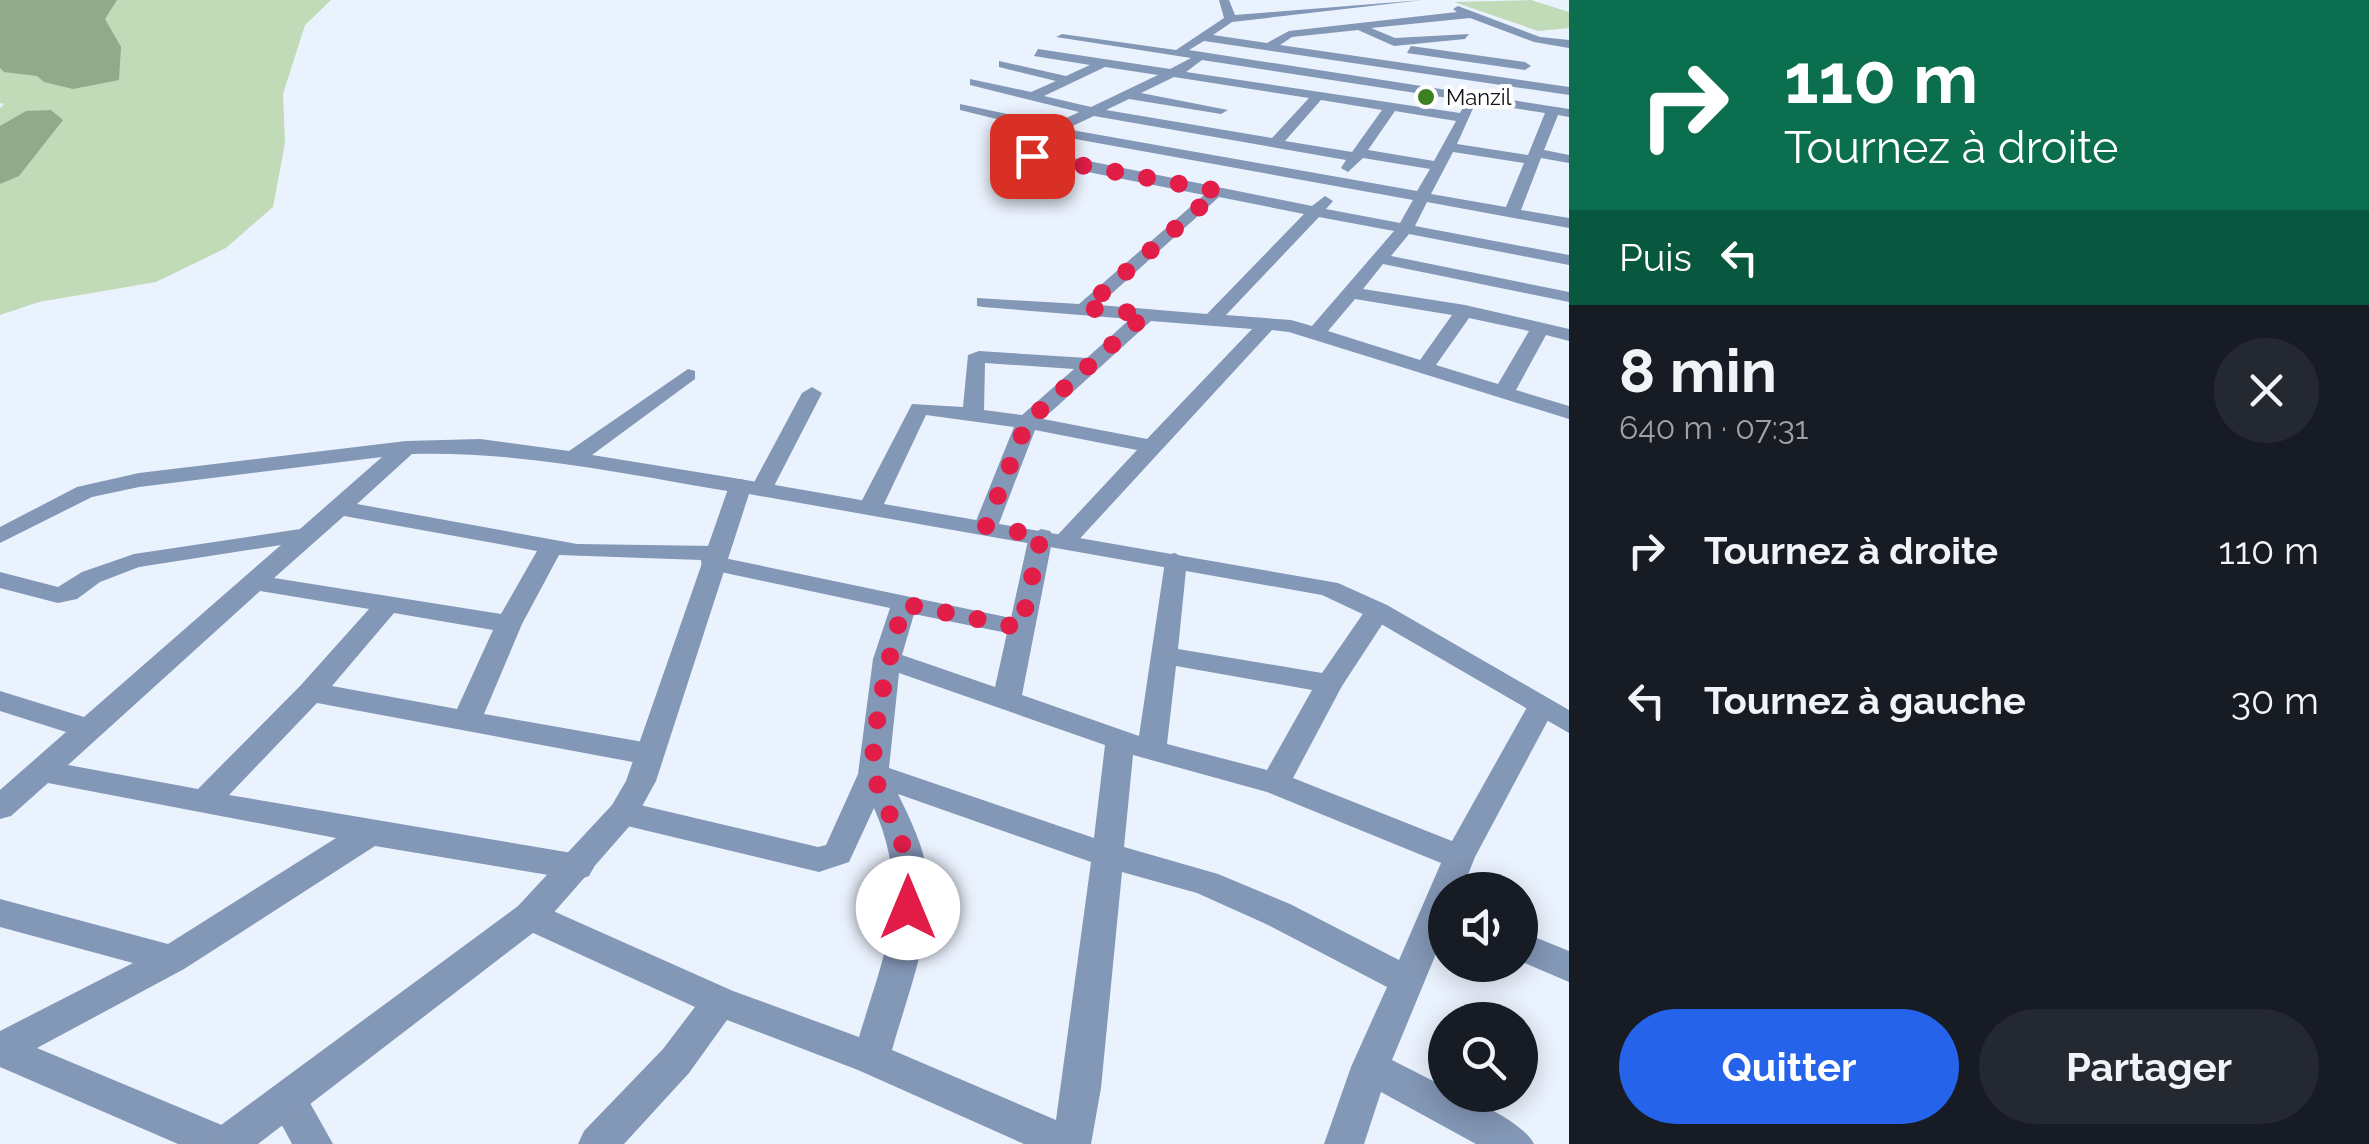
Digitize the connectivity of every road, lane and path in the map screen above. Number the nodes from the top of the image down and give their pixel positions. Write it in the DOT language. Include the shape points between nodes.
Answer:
graph roads {
  1 [pos="1242,0"];
  2 [pos="1359,0"];
  3 [pos="1418,0"];
  4 [pos="1224,1"];
  5 [pos="1372,5"];
  6 [pos="1447,5"];
  7 [pos="1316,10"];
  8 [pos="1473,14"];
  9 [pos="1228,19"];
  10 [pos="1424,20"];
  11 [pos="1356,27"];
  12 [pos="1464,36"];
  13 [pos="1062,37"];
  14 [pos="1204,37"];
  15 [pos="1538,40"];
  16 [pos="1569,44"];
  17 [pos="1396,45"];
  18 [pos="1268,47"];
  19 [pos="1038,53"];
  20 [pos="1193,56"];
  21 [pos="1453,56"];
  22 [pos="1104,63"];
  23 [pos="1003,64"];
  24 [pos="1384,64"];
  25 [pos="1524,66"];
  26 [pos="1176,73"];
  27 [pos="1068,80"];
  28 [pos="975,82"];
  29 [pos="1367,82"];
  30 [pos="1514,83"];
  31 [pos="1247,84"];
  32 [pos="1569,91"];
  33 [pos="1128,95"];
  34 [pos="1033,96"];
  35 [pos="1319,96"];
  36 [pos="1474,98"];
  37 [pos="1351,100"];
  38 [pos="1391,107"];
  39 [pos="964,108"];
  40 [pos="1222,110"];
  41 [pos="1561,111"];
  42 [pos="1094,112"];
  43 [pos="1464,118"];
  44 [pos="1054,130"];
  45 [pos="1202,130"];
  46 [pos="1240,137"];
  47 [pos="1276,143"];
  48 [pos="1449,146"];
  49 [pos="1357,155"];
  50 [pos="1535,157"];
  51 [pos="1569,159"];
  52 [pos="1215,160"];
  53 [pos="1438,166"];
  54 [pos="1338,182"];
  55 [pos="1189,186"];
  56 [pos="1218,191"];
  57 [pos="1422,197"];
  58 [pos="1319,210"];
  59 [pos="1512,213"];
  60 [pos="1569,224"];
  61 [pos="1406,226"];
  62 [pos="1382,259"];
  63 [pos="1569,260"];
  64 [pos="1353,293"];
  65 [pos="1569,297"];
  66 [pos="982,302"];
  67 [pos="1085,308"];
  68 [pos="1464,311"];
  69 [pos="1146,314"];
  70 [pos="1212,320"];
  71 [pos="1266,324"];
  72 [pos="1540,328"];
  73 [pos="1317,332"];
  74 [pos="1569,335"];
  75 [pos="1089,364"];
  76 [pos="1425,367"];
  77 [pos="688,375"];
  78 [pos="1504,392"];
  79 [pos="812,394"];
  80 [pos="1569,413"];
  81 [pos="973,414"];
  82 [pos="1027,422"];
  83 [pos="1150,446"];
  84 [pos="406,448"];
  85 [pos="575,457"];
  86 [pos="751,487"];
  87 [pos="871,506"];
  88 [pos="339,508"];
  89 [pos="986,526"];
  90 [pos="0,536"];
  91 [pos="307,536"];
  92 [pos="1053,538"];
  93 [pos="552,546"];
  94 [pos="713,558"];
  95 [pos="1175,560"];
  96 [pos="0,580"];
  97 [pos="255,583"];
  98 [pos="904,604"];
  99 [pos="387,605"];
  100 [pos="1378,611"];
  101 [pos="509,624"];
  102 [pos="1021,628"];
  103 [pos="1164,655"];
  104 [pos="886,659"];
  105 [pos="1330,684"];
  106 [pos="311,692"];
  107 [pos="1006,698"];
  108 [pos="0,701"];
  109 [pos="1541,707"];
  110 [pos="466,719"];
  111 [pos="1569,723"];
  112 [pos="88,730"];
  113 [pos="1136,746"];
  114 [pos="648,754"];
  115 [pos="43,771"];
  116 [pos="873,774"];
  117 [pos="1275,783"];
  118 [pos="205,801"];
  119 [pos="0,808"];
  120 [pos="623,813"];
  121 [pos="370,833"];
  122 [pos="1107,855"];
  123 [pos="1459,857"];
  124 [pos="578,867"];
  125 [pos="1454,872"];
  126 [pos="0,914"];
  127 [pos="530,916"];
  128 [pos="1428,934"];
  129 [pos="1538,953"];
  130 [pos="172,959"];
  131 [pos="1569,967"];
  132 [pos="1406,980"];
  133 [pos="720,1002"];
  134 [pos="871,1058"];
  135 [pos="1370,1067"];
  136 [pos="287,1099"];
  137 [pos="225,1144"];
  138 [pos="313,1144"];
  139 [pos="598,1144"];
  140 [pos="1069,1144"];
  141 [pos="1344,1144"];
  142 [pos="1514,1144"];
  1 -- 4 [label="street"];
  2 -- 5 [label="street"];
  3 -- 5 [label="street"];
  4 -- 9 [label="street"];
  5 -- 7 [label="street"];
  6 -- 8 [label="street"];
  7 -- 9 [label="street"];
  7 -- 11 [label="street"];
  8 -- 10 [label="street"];
  8 -- 15 [label="street"];
  9 -- 14 [label="street"];
  10 -- 11 [label="street"];
  10 -- 12 [label="street"];
  11 -- 17 [label="street"];
  11 -- 18 [label="street" via="1286,34"];
  12 -- 17 [label="street"];
  12 -- 21 [label="street"];
  13 -- 20 [label="street"];
  14 -- 18 [label="street"];
  14 -- 20 [label="street" via="1182,50"];
  15 -- 16 [label="street"];
  15 -- 25 [label="street"];
  17 -- 21 [label="street"];
  17 -- 24 [label="street"];
  18 -- 24 [label="street"];
  19 -- 22 [label="street"];
  20 -- 26 [label="street"];
  20 -- 29 [label="street"];
  21 -- 25 [label="street"];
  22 -- 26 [label="street"];
  22 -- 27 [label="street"];
  23 -- 27 [label="street"];
  24 -- 29 [label="street"];
  24 -- 30 [label="street"];
  25 -- 30 [label="street"];
  26 -- 31 [label="street"];
  26 -- 33 [label="street"];
  27 -- 34 [label="street"];
  28 -- 34 [label="street"];
  29 -- 36 [label="street"];
  29 -- 37 [label="street"];
  30 -- 32 [label="street"];
  31 -- 35 [label="street"];
  31 -- 40 [label="street"];
  33 -- 40 [label="street"];
  33 -- 42 [label="street"];
  34 -- 42 [label="street"];
  35 -- 37 [label="street"];
  35 -- 47 [label="street"];
  36 -- 41 [label="street"];
  36 -- 43 [label="street"];
  37 -- 38 [label="street"];
  38 -- 43 [label="street"];
  38 -- 49 [label="street"];
  39 -- 44 [label="street"];
  40 -- 45 [label="street"];
  41 -- 50 [label="street"];
  42 -- 44 [label="street"];
  42 -- 45 [label="street"];
  43 -- 48 [label="street"];
  44 -- 52 [label="street"];
  44 -- 55 [label="street" via="1020,150"];
  45 -- 46 [label="street"];
  46 -- 47 [label="street"];
  46 -- 52 [label="street"];
  47 -- 49 [label="street"];
  48 -- 50 [label="street"];
  48 -- 53 [label="street"];
  49 -- 53 [label="street"];
  49 -- 54 [label="street"];
  50 -- 51 [label="street"];
  50 -- 59 [label="street"];
  52 -- 54 [label="street"];
  52 -- 55 [label="street"];
  53 -- 57 [label="street"];
  54 -- 57 [label="street"];
  54 -- 58 [label="street"];
  55 -- 56 [label="street"];
  56 -- 58 [label="street"];
  56 -- 67 [label="street"];
  57 -- 59 [label="street"];
  57 -- 61 [label="street"];
  58 -- 61 [label="street"];
  58 -- 70 [label="street"];
  59 -- 60 [label="street"];
  61 -- 62 [label="street"];
  61 -- 63 [label="street"];
  62 -- 64 [label="street"];
  62 -- 65 [label="street"];
  64 -- 68 [label="street"];
  64 -- 73 [label="street"];
  66 -- 67 [label="street"];
  67 -- 69 [label="street"];
  68 -- 72 [label="street"];
  68 -- 76 [label="street"];
  69 -- 70 [label="street"];
  69 -- 75 [label="street"];
  70 -- 71 [label="street"];
  71 -- 73 [label="street"];
  71 -- 83 [label="street"];
  72 -- 74 [label="street"];
  72 -- 78 [label="street"];
  73 -- 76 [label="street"];
  75 -- 81 [label="street" via="979,357"];
  75 -- 82 [label="street"];
  76 -- 78 [label="street"];
  77 -- 85 [label="street"];
  78 -- 80 [label="street"];
  79 -- 86 [label="street"];
  81 -- 82 [label="street"];
  81 -- 87 [label="street" via="919,408"];
  82 -- 83 [label="street"];
  82 -- 89 [label="street"];
  83 -- 92 [label="street"];
  84 -- 85 [label="street" via="480,446"];
  84 -- 88 [label="street"];
  84 -- 90 [label="street" via="103,488"];
  85 -- 86 [label="street"];
  86 -- 87 [label="street"];
  86 -- 94 [label="street"];
  87 -- 89 [label="street"];
  88 -- 91 [label="street"];
  88 -- 93 [label="street"];
  89 -- 92 [label="street"];
  91 -- 96 [label="street" via="134,561 58,595"];
  91 -- 97 [label="street"];
  92 -- 95 [label="street"];
  92 -- 102 [label="street"];
  93 -- 94 [label="street"];
  93 -- 101 [label="street"];
  94 -- 98 [label="street"];
  94 -- 114 [label="street"];
  95 -- 100 [label="street" via="1329,588"];
  95 -- 103 [label="street"];
  97 -- 99 [label="street"];
  97 -- 112 [label="street"];
  98 -- 102 [label="street"];
  98 -- 104 [label="street"];
  99 -- 101 [label="street"];
  99 -- 106 [label="street"];
  100 -- 105 [label="street"];
  100 -- 109 [label="street"];
  101 -- 110 [label="street"];
  102 -- 107 [label="street"];
  103 -- 105 [label="street"];
  103 -- 113 [label="street"];
  104 -- 107 [label="street"];
  104 -- 116 [label="street"];
  105 -- 117 [label="street"];
  106 -- 110 [label="street"];
  106 -- 118 [label="street"];
  107 -- 113 [label="street"];
  108 -- 112 [label="street"];
  109 -- 111 [label="street"];
  109 -- 123 [label="street"];
  110 -- 114 [label="street"];
  112 -- 115 [label="street"];
  113 -- 117 [label="street"];
  113 -- 122 [label="street"];
  114 -- 120 [label="street"];
  115 -- 118 [label="street"];
  115 -- 119 [label="street"];
  116 -- 120 [label="street" via="838,852 819,860"];
  116 -- 122 [label="street"];
  116 -- 134 [label="street" via="901,834 912,879"];
  117 -- 123 [label="street"];
  118 -- 121 [label="street"];
  120 -- 124 [label="street"];
  121 -- 124 [label="street"];
  121 -- 130 [label="street"];
  122 -- 132 [label="street" via="1206,883"];
  122 -- 140 [label="street" via="1082,1088"];
  123 -- 125 [label="street"];
  124 -- 127 [label="street"];
  126 -- 130 [label="street"];
  127 -- 133 [label="street"];
  127 -- 136 [label="street"];
  128 -- 132 [label="street"];
  129 -- 131 [label="street"];
  130 -- 137 [label="street" via="0,1050"];
  132 -- 135 [label="street"];
  133 -- 134 [label="street"];
  133 -- 139 [label="street" via="676,1062"];
  134 -- 140 [label="street"];
  135 -- 141 [label="street"];
  135 -- 142 [label="street"];
  136 -- 137 [label="street"];
  136 -- 138 [label="street"];
}
